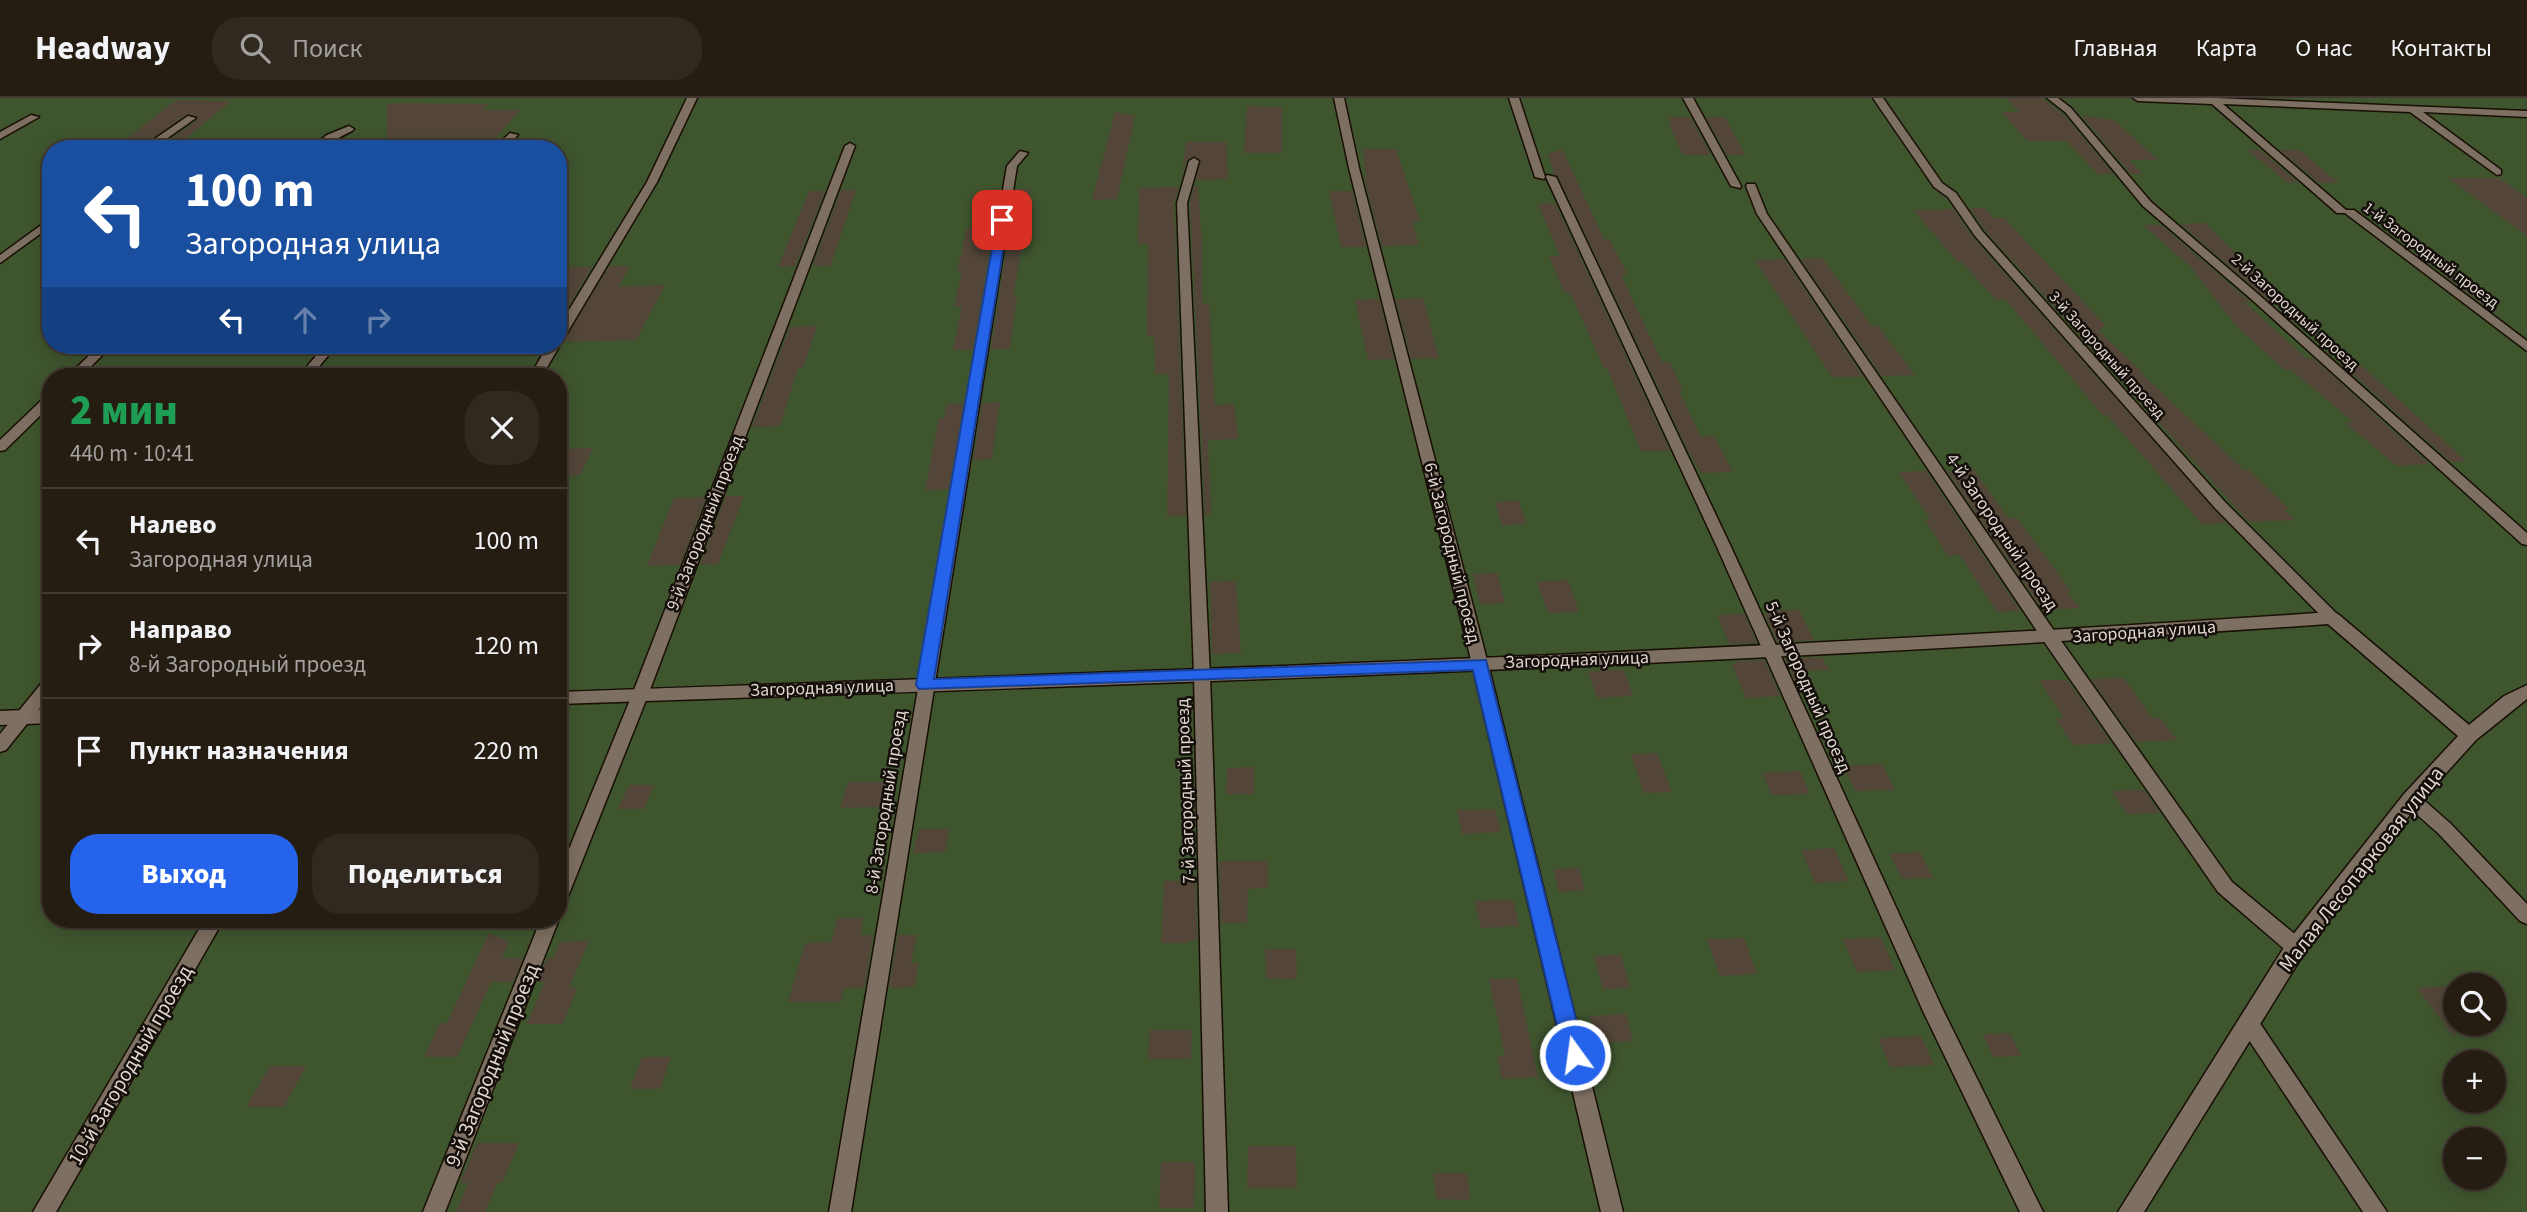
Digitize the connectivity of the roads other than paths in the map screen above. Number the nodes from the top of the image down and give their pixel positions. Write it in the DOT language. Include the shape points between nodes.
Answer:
graph roads {
  1 [pos="692,98"];
  2 [pos="1339,98"];
  3 [pos="1514,98"];
  4 [pos="1688,98"];
  5 [pos="1878,98"];
  6 [pos="2052,98"];
  7 [pos="2138,98"];
  8 [pos="2392,98"];
  9 [pos="2213,99"];
  10 [pos="2413,110"];
  11 [pos="2527,114"];
  12 [pos="34,117"];
  13 [pos="191,118"];
  14 [pos="349,129"];
  15 [pos="513,135"];
  16 [pos="0,136"];
  17 [pos="156,140"];
  18 [pos="326,140"];
  19 [pos="508,140"];
  20 [pos="850,146"];
  21 [pos="1023,153"];
  22 [pos="1194,161"];
  23 [pos="2497,173"];
  24 [pos="42,228"];
  25 [pos="0,260"];
  26 [pos="567,323"];
  27 [pos="2527,347"];
  28 [pos="97,354"];
  29 [pos="323,354"];
  30 [pos="83,368"];
  31 [pos="312,368"];
  32 [pos="42,407"];
  33 [pos="0,447"];
  34 [pos="2527,541"];
  35 [pos="2332,618"];
  36 [pos="2051,639"];
  37 [pos="1772,652"];
  38 [pos="1480,664"];
  39 [pos="1202,675"];
  40 [pos="925,685"];
  41 [pos="2527,691"];
  42 [pos="42,694"];
  43 [pos="640,695"];
  44 [pos="567,698"];
  45 [pos="42,716"];
  46 [pos="23,717"];
  47 [pos="0,718"];
  48 [pos="2469,735"];
  49 [pos="0,746"];
  50 [pos="2411,799"];
  51 [pos="567,877"];
  52 [pos="2527,916"];
  53 [pos="210,928"];
  54 [pos="546,928"];
  55 [pos="2296,947"];
  56 [pos="2248,1022"];
  57 [pos="44,1212"];
  58 [pos="434,1212"];
  59 [pos="840,1212"];
  60 [pos="1217,1212"];
  61 [pos="1612,1212"];
  62 [pos="2032,1212"];
  63 [pos="2130,1212"];
  64 [pos="2376,1212"];
  1 -- 26 [label="lane" via="652,181"];
  2 -- 38 [label="lane, 6-й Загородный проезд"];
  3 -- 37 [label="lane, 5-й Загородный проезд" via="1545,177"];
  4 -- 36 [label="lane, 4-й Загородный проезд"];
  5 -- 35 [label="lane, 3-й Загородный проезд" via="1938,185 1952,195 1979,234 2220,505"];
  6 -- 34 [label="lane, 2-й Загородный проезд" via="2068,110 2147,204"];
  7 -- 9 [label="lane"];
  8 -- 10 [label="lane"];
  9 -- 10 [label="lane"];
  9 -- 27 [label="lane, 1-й Загородный проезд" via="2345,212"];
  10 -- 11 [label="lane"];
  10 -- 23 [label="lane"];
  12 -- 16 [label="lane"];
  13 -- 17 [label="lane"];
  14 -- 18 [label="lane"];
  15 -- 19 [label="lane"];
  20 -- 43 [label="lane, 9-й Загородный проезд"];
  21 -- 40 [label="lane, 8-й Загородный проезд" via="1012,166"];
  22 -- 39 [label="lane, 7-й Загородный проезд" via="1182,203"];
  24 -- 25 [label="lane"];
  28 -- 30 [label="lane"];
  29 -- 31 [label="lane"];
  32 -- 33 [label="lane"];
  35 -- 36 [label="street, Загородная улица"];
  35 -- 48 [label="street"];
  36 -- 37 [label="street, Загородная улица"];
  36 -- 55 [label="lane, 4-й Загородный проезд" via="2225,887"];
  37 -- 38 [label="street, Загородная улица"];
  37 -- 62 [label="lane, 5-й Загородный проезд" via="1900,937"];
  38 -- 39 [label="street, Загородная улица"];
  38 -- 61 [label="lane, 6-й Загородный проезд"];
  39 -- 40 [label="street, Загородная улица"];
  39 -- 60 [label="lane, 7-й Загородный проезд"];
  40 -- 43 [label="street, Загородная улица"];
  40 -- 59 [label="lane, 8-й Загородный проезд"];
  41 -- 48 [label="street, Малая Лесопарковая улица"];
  42 -- 46 [label="lane"];
  43 -- 44 [label="street, Загородная улица"];
  43 -- 51 [label="lane, 9-й Загородный проезд"];
  45 -- 46 [label="street"];
  46 -- 47 [label="street"];
  46 -- 49 [label="lane"];
  48 -- 50 [label="street, Малая Лесопарковая улица"];
  50 -- 52 [label="lane"];
  50 -- 55 [label="street, Малая Лесопарковая улица"];
  53 -- 57 [label="lane, 10-й Загородный проезд"];
  54 -- 58 [label="lane, 9-й Загородный проезд"];
  55 -- 56 [label="street, Малая Лесопарковая улица"];
  56 -- 63 [label="street, Малая Лесопарковая улица"];
  56 -- 64 [label="lane"];
}
